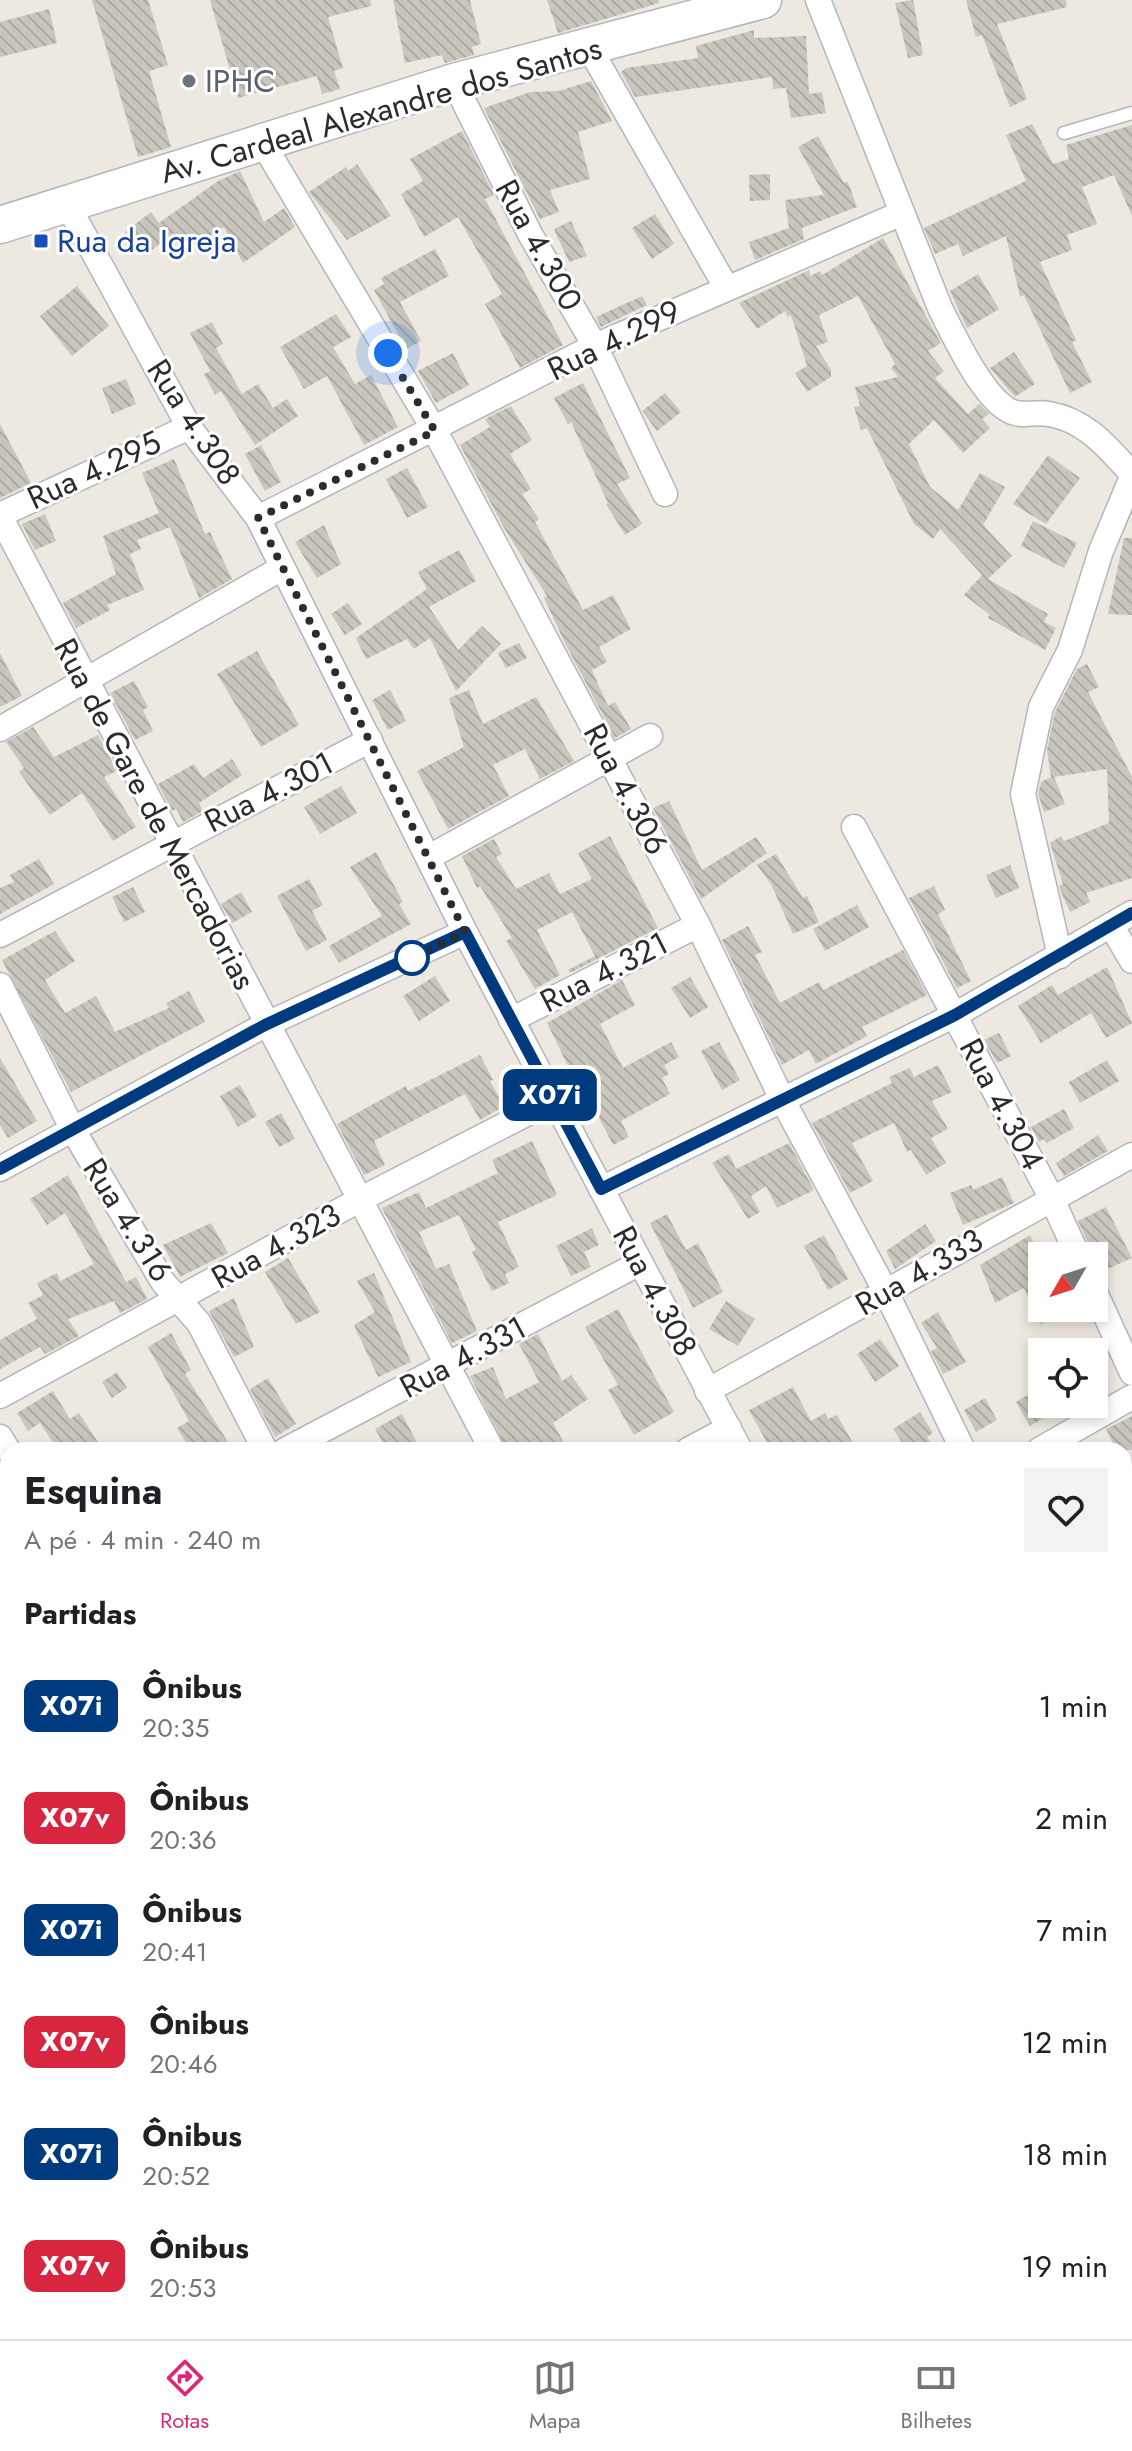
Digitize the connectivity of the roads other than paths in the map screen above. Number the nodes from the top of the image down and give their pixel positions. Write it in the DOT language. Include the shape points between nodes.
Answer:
graph roads {
  1 [pos="763,0"];
  2 [pos="818,0"];
  3 [pos="590,49"];
  4 [pos="454,82"];
  5 [pos="1132,113"];
  6 [pos="1064,133"];
  7 [pos="262,142"];
  8 [pos="67,204"];
  9 [pos="902,213"];
  10 [pos="0,225"];
  11 [pos="726,287"];
  12 [pos="595,346"];
  13 [pos="189,427"];
  14 [pos="435,431"];
  15 [pos="1132,476"];
  16 [pos="665,494"];
  17 [pos="0,515"];
  18 [pos="258,518"];
  19 [pos="282,568"];
  20 [pos="86,683"];
  21 [pos="0,729"];
  22 [pos="650,736"];
  23 [pos="370,740"];
  24 [pos="610,759"];
  25 [pos="854,827"];
  26 [pos="170,843"];
  27 [pos="429,857"];
  28 [pos="1122,920"];
  29 [pos="698,925"];
  30 [pos="465,932"];
  31 [pos="0,935"];
  32 [pos="1060,956"];
  33 [pos="1132,961"];
  34 [pos="0,985"];
  35 [pos="955,1015"];
  36 [pos="511,1020"];
  37 [pos="265,1025"];
  38 [pos="782,1099"];
  39 [pos="553,1100"];
  40 [pos="73,1130"];
  41 [pos="1132,1155"];
  42 [pos="0,1169"];
  43 [pos="601,1189"];
  44 [pos="1051,1197"];
  45 [pos="361,1199"];
  46 [pos="1072,1242"];
  47 [pos="640,1263"];
  48 [pos="886,1292"];
  49 [pos="180,1299"];
  50 [pos="1108,1321"];
  51 [pos="448,1365"];
  52 [pos="1132,1373"];
  53 [pos="707,1391"];
  54 [pos="0,1396"];
  55 [pos="1132,1397"];
  56 [pos="729,1428"];
  57 [pos="261,1442"];
  58 [pos="300,1442"];
  59 [pos="488,1442"];
  60 [pos="703,1442"];
  61 [pos="736,1442"];
  62 [pos="959,1442"];
  63 [pos="1053,1442"];
  1 -- 3 [label="street, Av. Cardeal Alexandre dos Santos"];
  2 -- 9 [label="street"];
  3 -- 4 [label="street, Av. Cardeal Alexandre dos Santos"];
  3 -- 11 [label="street"];
  4 -- 7 [label="street, Av. Cardeal Alexandre dos Santos"];
  4 -- 12 [label="street, Rua 4.300" via="530,234"];
  5 -- 6 [label="lane"];
  7 -- 8 [label="street, Av. Cardeal Alexandre dos Santos"];
  7 -- 14 [label="street, Rua 4.306"];
  8 -- 10 [label="street, Av. Cardeal Alexandre dos Santos"];
  8 -- 13 [label="street, Rua 4.308"];
  9 -- 11 [label="street, Rua 4.299"];
  9 -- 15 [label="street" via="940,308 1000,402 1017,414 1046,413 1079,424"];
  11 -- 12 [label="street, Rua 4.299"];
  12 -- 14 [label="street, Rua 4.299"];
  12 -- 16 [label="street, Rua 4.300"];
  13 -- 17 [label="street, Rua 4.295"];
  13 -- 18 [label="street, Rua 4.308"];
  14 -- 18 [label="street, Rua 4.299"];
  14 -- 24 [label="street, Rua 4.306"];
  15 -- 32 [label="street" via="1101,551 1070,650 1041,707 1023,794"];
  17 -- 20 [label="street, Rua de Gare de Mercadorias"];
  18 -- 19 [label="street, Rua 4.308"];
  19 -- 20 [label="street"];
  19 -- 23 [label="street, Rua 4.308"];
  20 -- 21 [label="street"];
  20 -- 26 [label="street, Rua de Gare de Mercadorias"];
  22 -- 24 [label="street"];
  23 -- 26 [label="street, Rua 4.301"];
  23 -- 27 [label="street, Rua 4.308"];
  24 -- 27 [label="street"];
  24 -- 29 [label="street, Rua 4.306"];
  25 -- 35 [label="street, Rua 4.304"];
  26 -- 31 [label="street, Rua 4.301"];
  26 -- 37 [label="street, Rua de Gare de Mercadorias"];
  27 -- 30 [label="street, Rua 4.308"];
  28 -- 32 [label="street"];
  28 -- 33 [label="street"];
  29 -- 36 [label="street, Rua 4.321"];
  29 -- 38 [label="street, Rua 4.306"];
  30 -- 36 [label="street, Rua 4.308"];
  30 -- 37 [label="street"];
  32 -- 35 [label="street"];
  34 -- 40 [label="street, Rua 4.316"];
  35 -- 38 [label="street"];
  35 -- 44 [label="street, Rua 4.304"];
  36 -- 39 [label="street, Rua 4.308"];
  37 -- 40 [label="street"];
  37 -- 45 [label="street, Rua de Gare de Mercadorias"];
  38 -- 43 [label="street"];
  38 -- 48 [label="street, Rua 4.306"];
  39 -- 43 [label="street, Rua 4.308"];
  39 -- 45 [label="street, Rua 4.323"];
  40 -- 42 [label="street"];
  40 -- 49 [label="street, Rua 4.316" via="163,1282"];
  41 -- 44 [label="street, Rua 4.333"];
  43 -- 47 [label="street, Rua 4.308"];
  44 -- 46 [label="street, Rua 4.304"];
  44 -- 48 [label="street, Rua 4.333"];
  45 -- 49 [label="street, Rua 4.323"];
  45 -- 51 [label="street, Rua de Gare de Mercadorias"];
  47 -- 51 [label="street, Rua 4.331"];
  47 -- 53 [label="street, Rua 4.308"];
  48 -- 53 [label="street, Rua 4.333"];
  48 -- 62 [label="street, Rua 4.306"];
  49 -- 54 [label="street, Rua 4.323"];
  49 -- 57 [label="street, Rua 4.316" via="199,1323"];
  50 -- 52 [label="street"];
  51 -- 58 [label="street, Rua 4.331"];
  51 -- 59 [label="street, Rua de Gare de Mercadorias"];
  53 -- 56 [label="street, Rua 4.308"];
  55 -- 63 [label="street"];
  56 -- 60 [label="street"];
  56 -- 61 [label="street, Rua 4.308"];
}
